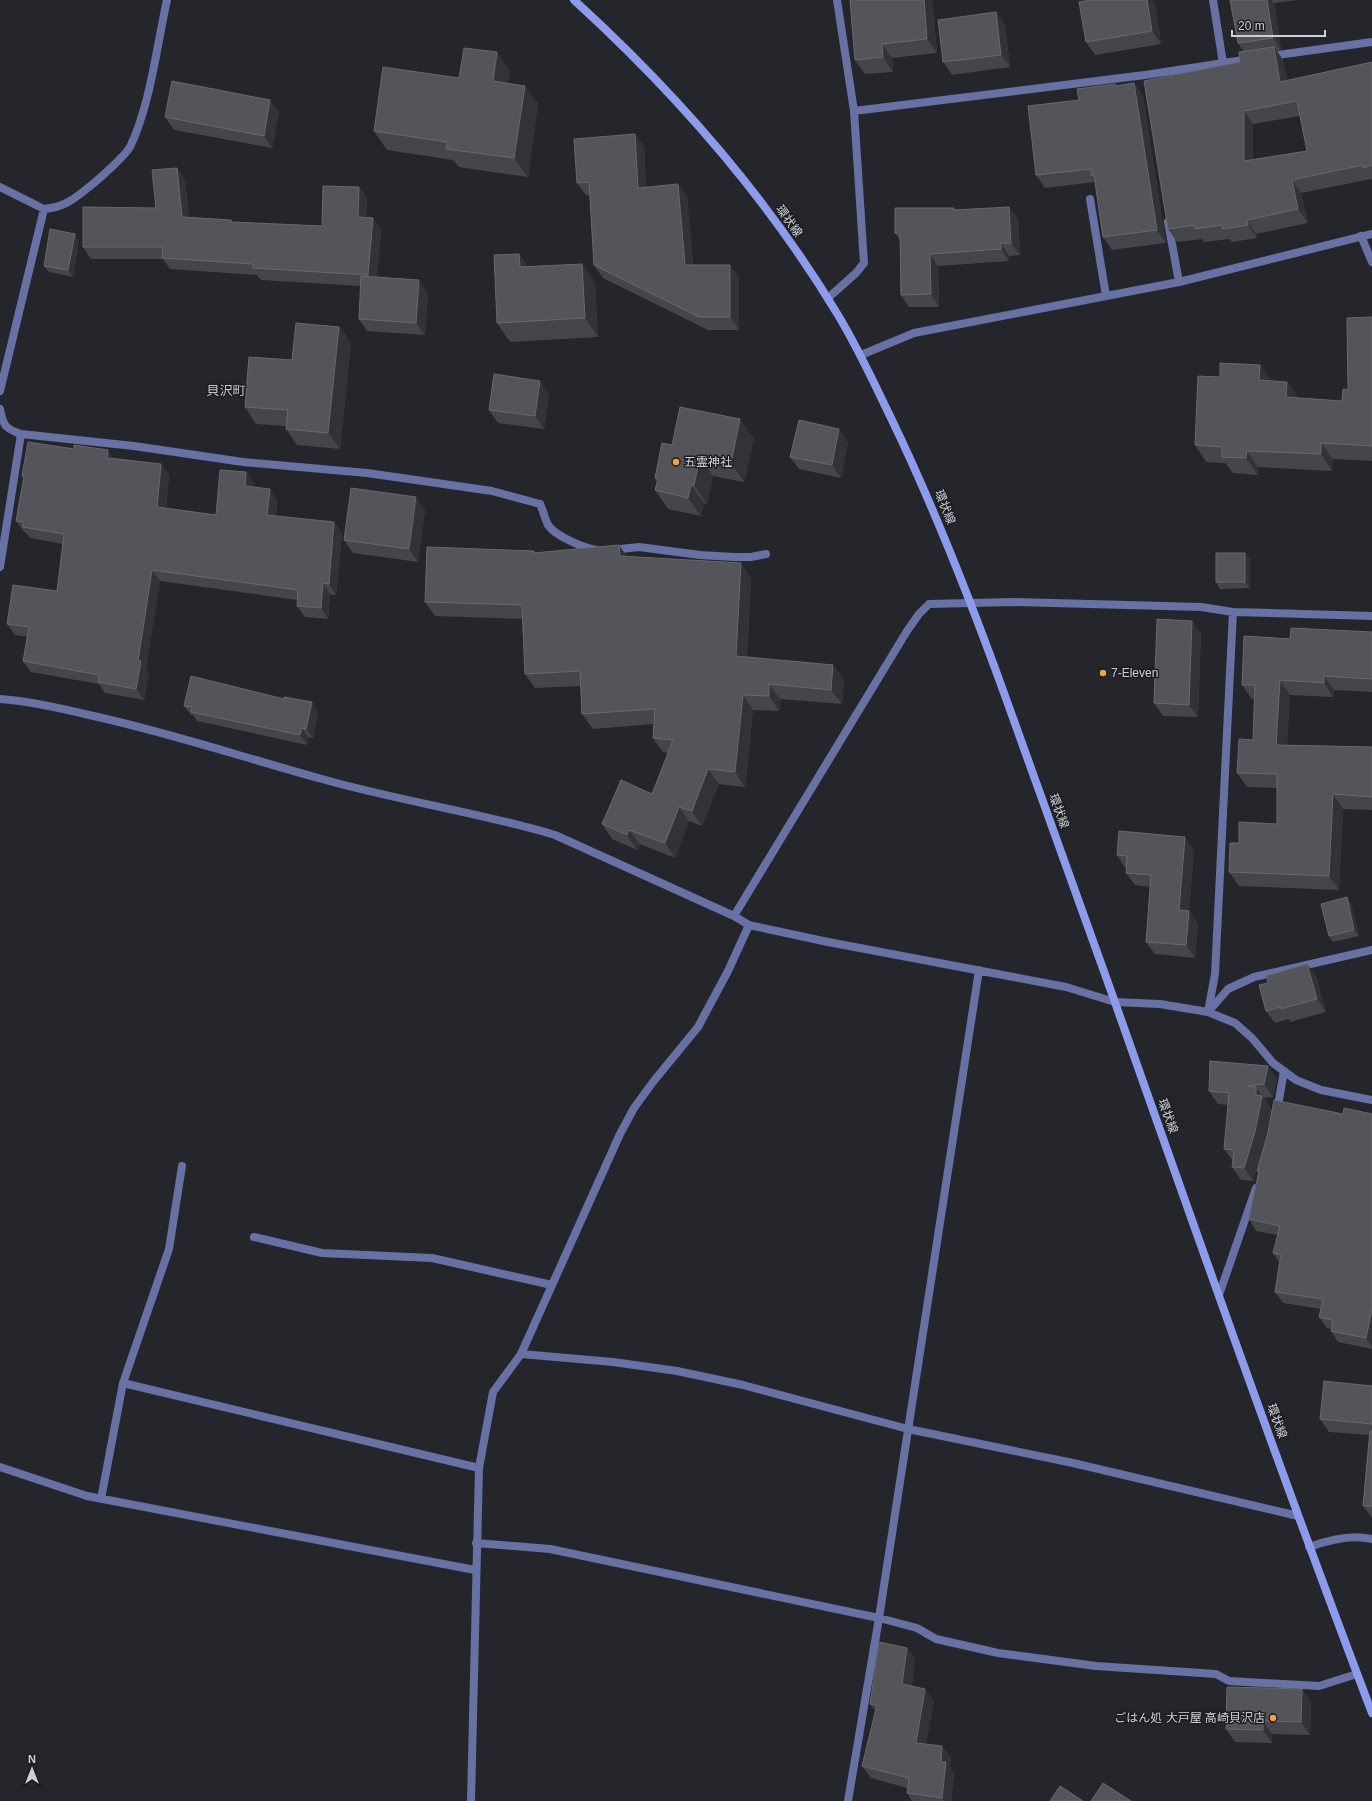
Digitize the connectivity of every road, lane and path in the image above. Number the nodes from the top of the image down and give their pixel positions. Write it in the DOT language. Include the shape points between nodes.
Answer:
graph roads {
  1 [pos="166,0"];
  2 [pos="574,0"];
  3 [pos="837,0"];
  4 [pos="1213,0"];
  5 [pos="1372,42"];
  6 [pos="1223,63"];
  7 [pos="854,111"];
  8 [pos="0,187"];
  9 [pos="1090,199"];
  10 [pos="44,209"];
  11 [pos="1167,216"];
  12 [pos="1372,234"];
  13 [pos="1361,236"];
  14 [pos="1372,262"];
  15 [pos="1179,282"];
  16 [pos="1106,296"];
  17 [pos="828,298"];
  18 [pos="861,355"];
  19 [pos="0,391"];
  20 [pos="0,409"];
  21 [pos="21,434"];
  22 [pos="766,554"];
  23 [pos="0,567"];
  24 [pos="971,603"];
  25 [pos="1233,612"];
  26 [pos="1372,616"];
  27 [pos="0,698"];
  28 [pos="734,916"];
  29 [pos="748,925"];
  30 [pos="1372,950"];
  31 [pos="980,970"];
  32 [pos="1115,1002"];
  33 [pos="1208,1012"];
  34 [pos="1284,1071"];
  35 [pos="1372,1100"];
  36 [pos="1275,1120"];
  37 [pos="182,1166"];
  38 [pos="1258,1184"];
  39 [pos="254,1237"];
  40 [pos="552,1285"];
  41 [pos="1219,1295"];
  42 [pos="521,1354"];
  43 [pos="123,1383"];
  44 [pos="908,1429"];
  45 [pos="0,1468"];
  46 [pos="479,1468"];
  47 [pos="101,1498"];
  48 [pos="1298,1516"];
  49 [pos="1372,1539"];
  50 [pos="476,1543"];
  51 [pos="1309,1547"];
  52 [pos="475,1570"];
  53 [pos="879,1618"];
  54 [pos="1357,1674"];
  55 [pos="1372,1713"];
  56 [pos="470,1801"];
  57 [pos="848,1801"];
  1 -- 10 [label="street" via="144,112 129,148 94,183 68,203"];
  2 -- 17 [label="street, 環状線" via="669,93 728,160"];
  3 -- 7 [label="street"];
  4 -- 6 [label="street"];
  5 -- 6 [label="street"];
  6 -- 7 [label="street" via="1146,79"];
  7 -- 17 [label="street" via="864,263"];
  8 -- 10 [label="street"];
  9 -- 16 [label="street"];
  10 -- 19 [label="street"];
  11 -- 15 [label="street"];
  12 -- 13 [label="street"];
  13 -- 14 [label="street"];
  13 -- 15 [label="street"];
  15 -- 16 [label="street"];
  16 -- 18 [label="street" via="914,333"];
  17 -- 18 [label="street, 環状線"];
  18 -- 24 [label="street, 環状線" via="920,478"];
  20 -- 21 [label="street" via="8,429"];
  21 -- 22 [label="street" via="492,491 540,504 548,524 555,532 587,549 604,551 639,547 734,558 751,558"];
  21 -- 23 [label="street"];
  24 -- 25 [label="street" via="1201,607"];
  24 -- 28 [label="street" via="929,604 919,614"];
  24 -- 32 [label="street, 環状線"];
  25 -- 26 [label="street"];
  25 -- 33 [label="street" via="1215,974"];
  27 -- 28 [label="street" via="120,721 364,790 555,835"];
  28 -- 29 [label="street"];
  29 -- 31 [label="street"];
  29 -- 40 [label="street" via="728,971 698,1028 630,1114"];
  30 -- 33 [label="street" via="1254,978 1228,989"];
  31 -- 32 [label="street" via="1066,987"];
  31 -- 44 [label="street"];
  32 -- 33 [label="street" via="1160,1004"];
  32 -- 41 [label="street, 環状線"];
  33 -- 34 [label="street" via="1235,1023"];
  34 -- 35 [label="street" via="1296,1080 1320,1090"];
  34 -- 36 [label="street"];
  37 -- 43 [label="street" via="169,1249"];
  38 -- 41 [label="street"];
  39 -- 40 [label="street" via="322,1253 432,1258"];
  40 -- 42 [label="street"];
  41 -- 48 [label="street, 環状線"];
  42 -- 44 [label="street" via="613,1362 677,1371 743,1385"];
  42 -- 46 [label="street" via="493,1392"];
  43 -- 46 [label="street"];
  43 -- 47 [label="street"];
  44 -- 48 [label="street" via="1073,1463"];
  44 -- 53 [label="street"];
  45 -- 47 [label="street" via="87,1496"];
  46 -- 50 [label="street"];
  47 -- 52 [label="street"];
  48 -- 51 [label="street, 環状線"];
  49 -- 51 [label="street" via="1328,1540"];
  50 -- 52 [label="street"];
  50 -- 53 [label="street" via="550,1549"];
  51 -- 54 [label="street, 環状線"];
  52 -- 56 [label="street"];
  53 -- 54 [label="street" via="917,1628 936,1639 998,1653 1096,1666 1216,1674 1229,1682 1319,1686"];
  53 -- 57 [label="street"];
  54 -- 55 [label="street, 環状線"];
}
